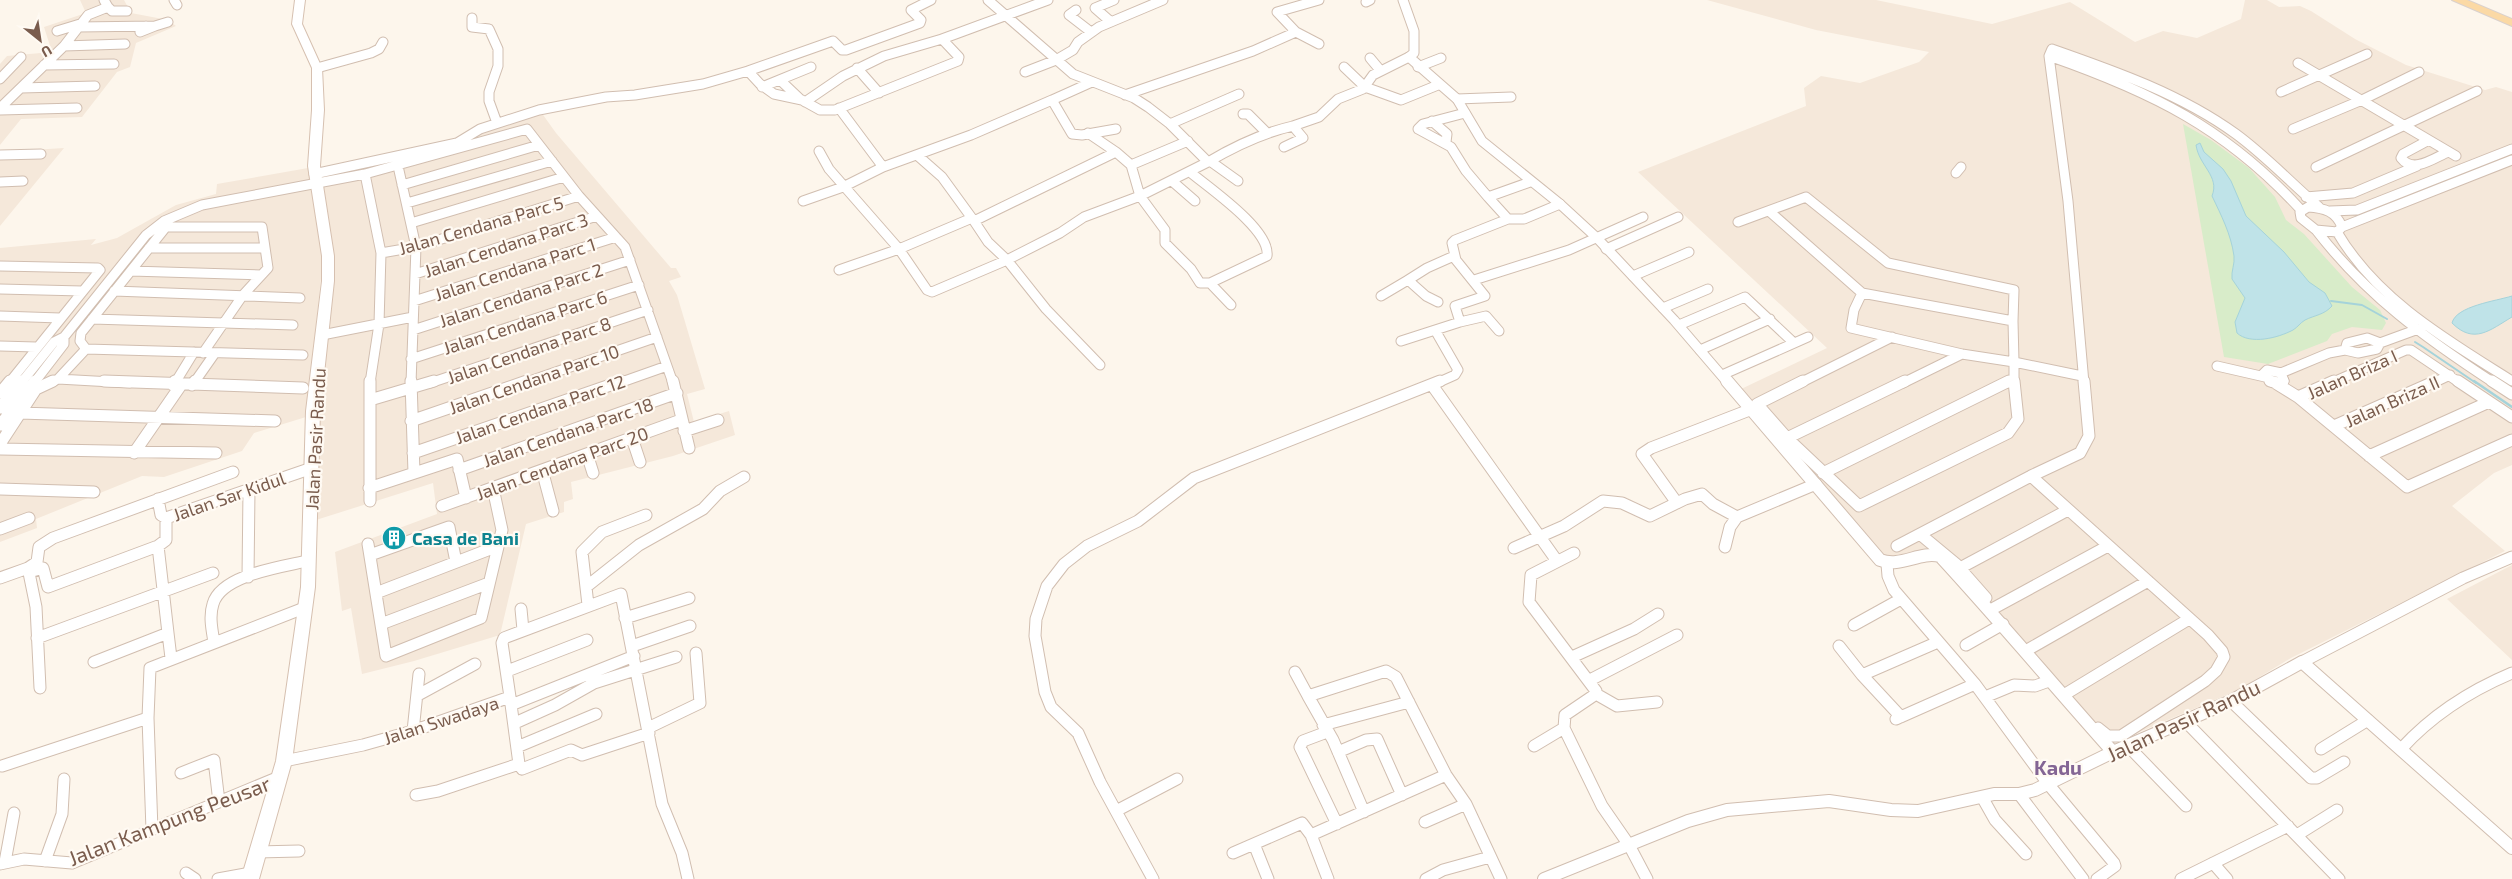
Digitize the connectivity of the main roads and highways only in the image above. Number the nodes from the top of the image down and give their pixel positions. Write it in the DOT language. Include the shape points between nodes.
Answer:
graph roads {
  1 [pos="300,0"];
  2 [pos="2458,0"];
  3 [pos="2512,23"];
  4 [pos="250,876"];
  1 -- 4 [label="main road, Jalan Pasir Randu" via="297,24 317,68 315,178 328,256 313,411 308,587 284,761"];
  2 -- 3 [label="main road"];
}
